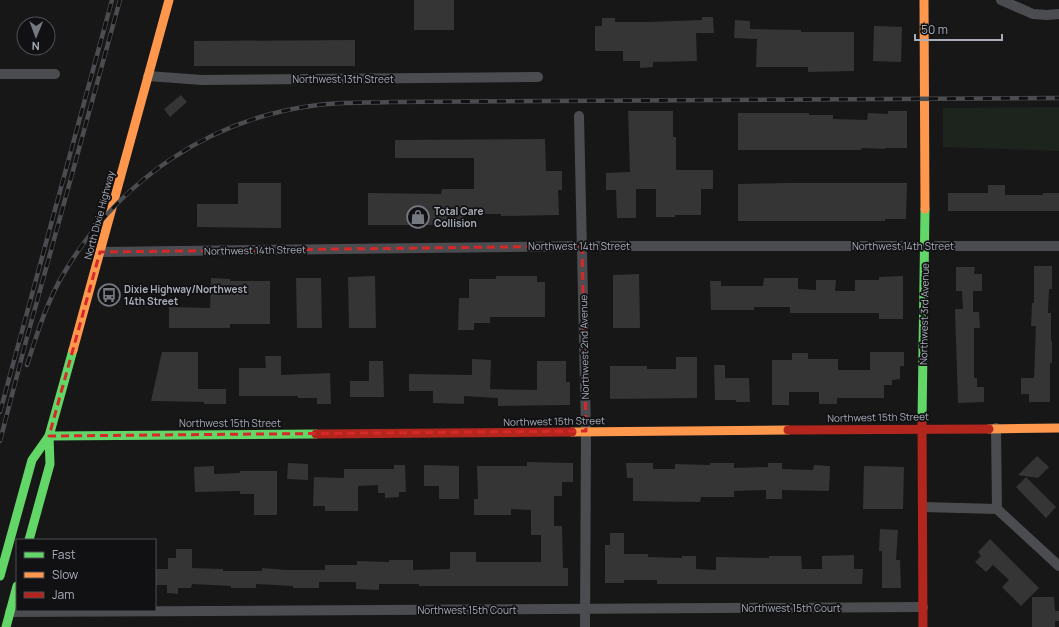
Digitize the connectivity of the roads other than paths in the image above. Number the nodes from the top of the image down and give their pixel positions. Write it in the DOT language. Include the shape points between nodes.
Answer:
graph roads {
  1 [pos="169,0"];
  2 [pos="924,0"];
  3 [pos="1001,0"];
  4 [pos="1059,14"];
  5 [pos="0,74"];
  6 [pos="55,74"];
  7 [pos="148,76"];
  8 [pos="538,77"];
  9 [pos="578,116"];
  10 [pos="582,246"];
  11 [pos="925,246"];
  12 [pos="1059,246"];
  13 [pos="100,252"];
  14 [pos="922,428"];
  15 [pos="996,428"];
  16 [pos="1059,428"];
  17 [pos="586,431"];
  18 [pos="49,436"];
  19 [pos="924,507"];
  20 [pos="997,509"];
  21 [pos="29,539"];
  22 [pos="1059,566"];
  23 [pos="0,576"];
  24 [pos="16,590"];
  25 [pos="923,607"];
  26 [pos="586,609"];
  27 [pos="10,612"];
  28 [pos="6,627"];
  29 [pos="585,627"];
  30 [pos="923,627"];
  1 -- 7 [label="street, North Dixie Highway"];
  2 -- 11 [label="street, Northwest 3rd Avenue"];
  3 -- 4 [label="street" via="1034,14"];
  5 -- 6 [label="street"];
  7 -- 8 [label="street, Northwest 13th Street" via="202,80"];
  7 -- 13 [label="street, North Dixie Highway"];
  9 -- 10 [label="street, Northwest 2nd Avenue"];
  10 -- 11 [label="street, Northwest 14th Street"];
  10 -- 13 [label="street, Northwest 14th Street"];
  10 -- 17 [label="street, Northwest 2nd Avenue"];
  11 -- 12 [label="street, Northwest 14th Street"];
  11 -- 14 [label="street, Northwest 3rd Avenue"];
  13 -- 18 [label="street, North Dixie Highway"];
  14 -- 15 [label="street, Northwest 15th Street"];
  14 -- 17 [label="street, Northwest 15th Street"];
  14 -- 19 [label="street, Northwest 3rd Avenue"];
  15 -- 16 [label="street, Northwest 15th Street"];
  15 -- 20 [label="street"];
  17 -- 18 [label="street, Northwest 15th Street"];
  17 -- 26 [label="street, Northwest 2nd Avenue"];
  18 -- 21 [label="street, North Dixie Highway" via="50,464"];
  18 -- 23 [label="street, North Dixie Highway" via="32,460"];
  19 -- 20 [label="street"];
  19 -- 25 [label="street, Northwest 3rd Avenue"];
  20 -- 22 [label="street"];
  24 -- 27 [label="street"];
  25 -- 26 [label="street, Northwest 15th Court"];
  25 -- 30 [label="street, Northwest 3rd Avenue"];
  26 -- 27 [label="street, Northwest 15th Court"];
  26 -- 29 [label="street, Northwest 2nd Avenue"];
  27 -- 28 [label="street"];
}
